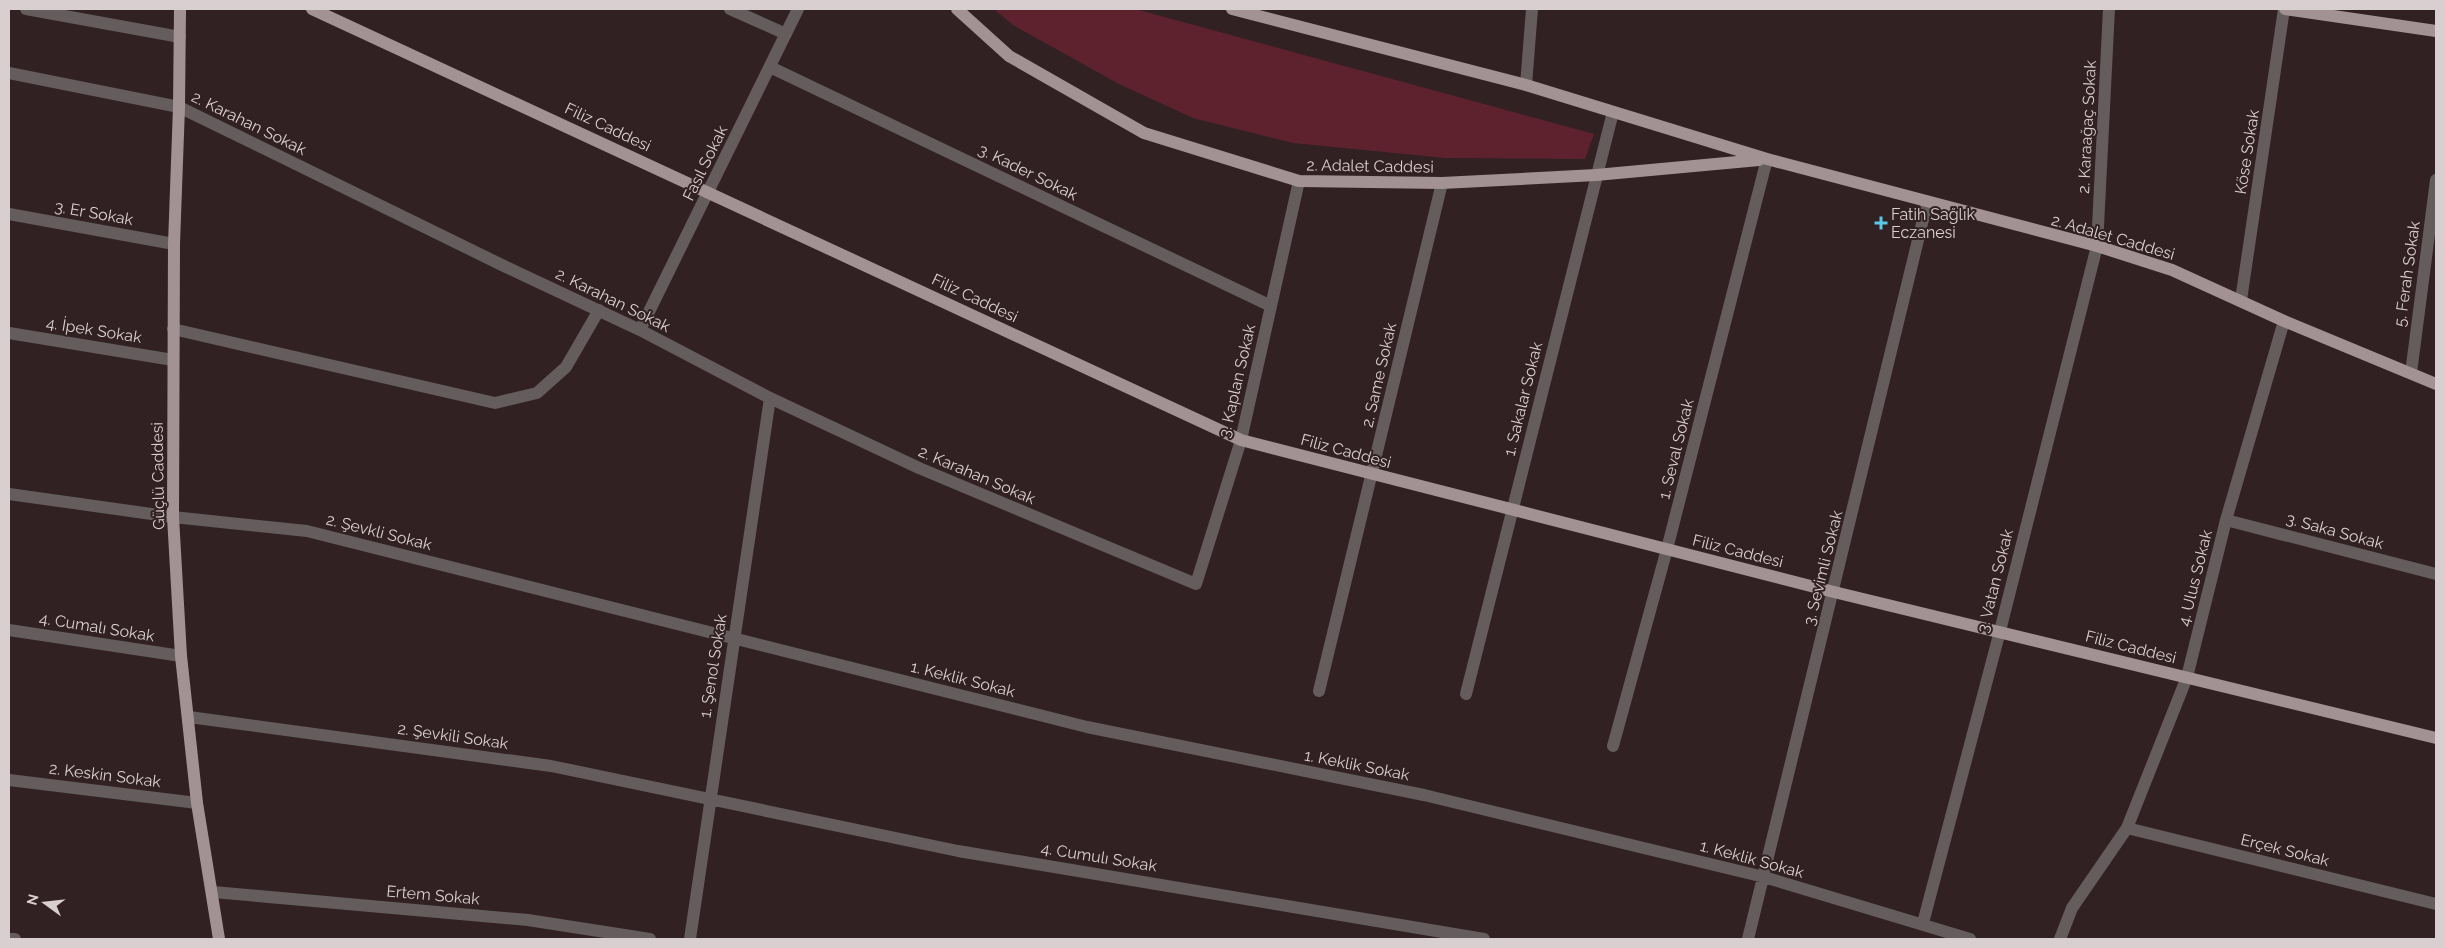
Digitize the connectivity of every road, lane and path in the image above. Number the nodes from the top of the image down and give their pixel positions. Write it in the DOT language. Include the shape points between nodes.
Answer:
graph roads {
  1 [pos="26,9"];
  2 [pos="180,9"];
  3 [pos="312,9"];
  4 [pos="730,9"];
  5 [pos="798,9"];
  6 [pos="957,9"];
  7 [pos="1232,9"];
  8 [pos="1532,9"];
  9 [pos="2109,9"];
  10 [pos="2285,9"];
  11 [pos="2436,31"];
  12 [pos="786,34"];
  13 [pos="180,38"];
  14 [pos="770,67"];
  15 [pos="9,73"];
  16 [pos="1526,86"];
  17 [pos="179,107"];
  18 [pos="1613,112"];
  19 [pos="1767,160"];
  20 [pos="1596,175"];
  21 [pos="2436,180"];
  22 [pos="1299,181"];
  23 [pos="1442,183"];
  24 [pos="709,192"];
  25 [pos="1927,203"];
  26 [pos="9,214"];
  27 [pos="174,244"];
  28 [pos="2096,246"];
  29 [pos="2241,300"];
  30 [pos="1271,306"];
  31 [pos="599,310"];
  32 [pos="2284,321"];
  33 [pos="173,329"];
  34 [pos="640,330"];
  35 [pos="9,333"];
  36 [pos="173,360"];
  37 [pos="2411,373"];
  38 [pos="2436,384"];
  39 [pos="770,398"];
  40 [pos="1241,440"];
  41 [pos="1372,474"];
  42 [pos="9,494"];
  43 [pos="1512,510"];
  44 [pos="174,517"];
  45 [pos="2226,520"];
  46 [pos="1667,549"];
  47 [pos="2436,574"];
  48 [pos="1196,584"];
  49 [pos="1834,592"];
  50 [pos="9,630"];
  51 [pos="2000,631"];
  52 [pos="734,637"];
  53 [pos="181,656"];
  54 [pos="2187,677"];
  55 [pos="1318,691"];
  56 [pos="1466,694"];
  57 [pos="189,717"];
  58 [pos="2436,738"];
  59 [pos="1613,746"];
  60 [pos="9,780"];
  61 [pos="710,800"];
  62 [pos="197,803"];
  63 [pos="2127,828"];
  64 [pos="1764,877"];
  65 [pos="212,892"];
  66 [pos="2436,904"];
  67 [pos="1922,923"];
  68 [pos="9,939"];
  69 [pos="15,939"];
  70 [pos="219,939"];
  71 [pos="650,939"];
  72 [pos="690,939"];
  73 [pos="1484,939"];
  74 [pos="1748,939"];
  75 [pos="1970,939"];
  76 [pos="2060,939"];
  1 -- 13 [label="street"];
  2 -- 13 [label="main road, Güçlü Caddesi"];
  3 -- 24 [label="main road, Filiz Caddesi"];
  4 -- 12 [label="street"];
  5 -- 12 [label="street, Fasıl Sokak"];
  6 -- 22 [label="main road, 2. Adalet Caddesi" via="1009,56 1144,133"];
  7 -- 16 [label="main road, 2. Adalet Caddesi"];
  8 -- 16 [label="street"];
  9 -- 28 [label="street, 2. Karaağaç Sokak"];
  10 -- 11 [label="main road"];
  10 -- 29 [label="street, Köse Sokak"];
  12 -- 14 [label="street, Fasıl Sokak"];
  13 -- 17 [label="main road, Güçlü Caddesi"];
  14 -- 24 [label="street, Fasıl Sokak"];
  14 -- 30 [label="street, 3. Kader Sokak"];
  15 -- 17 [label="street, 2. Karahan Sokak"];
  16 -- 18 [label="main road, 2. Adalet Caddesi"];
  17 -- 27 [label="main road, Güçlü Caddesi"];
  17 -- 31 [label="street, 2. Karahan Sokak"];
  18 -- 19 [label="main road, 2. Adalet Caddesi"];
  18 -- 20 [label="street, 1. Sakalar Sokak"];
  19 -- 20 [label="main road, 2. Adalet Caddesi"];
  19 -- 25 [label="main road, 2. Adalet Caddesi"];
  19 -- 46 [label="street, 1. Seval Sokak"];
  20 -- 23 [label="main road, 2. Adalet Caddesi"];
  20 -- 43 [label="street, 1. Sakalar Sokak"];
  21 -- 37 [label="street, 5. Ferah Sokak"];
  22 -- 23 [label="main road, 2. Adalet Caddesi"];
  22 -- 30 [label="street, 3. Kaplan Sokak"];
  23 -- 41 [label="street, 2. Same Sokak"];
  24 -- 34 [label="street, Fasıl Sokak"];
  24 -- 40 [label="main road, Filiz Caddesi"];
  25 -- 28 [label="main road, 2. Adalet Caddesi"];
  25 -- 49 [label="street, 3. Sevimli Sokak"];
  26 -- 27 [label="street, 3. Er Sokak"];
  27 -- 33 [label="main road, Güçlü Caddesi"];
  28 -- 29 [label="main road, 2. Adalet Caddesi" via="2172,270"];
  28 -- 51 [label="street, 3. Vatan Sokak"];
  29 -- 32 [label="main road, 2. Adalet Caddesi"];
  30 -- 40 [label="street, 3. Kaplan Sokak"];
  31 -- 33 [label="street" via="566,366 536,392 495,403"];
  31 -- 34 [label="street, 2. Karahan Sokak"];
  32 -- 37 [label="main road, 2. Adalet Caddesi"];
  32 -- 45 [label="street, 4. Ulus Sokak"];
  33 -- 36 [label="main road, Güçlü Caddesi"];
  34 -- 39 [label="street, 2. Karahan Sokak"];
  35 -- 36 [label="street, 4. İpek Sokak"];
  36 -- 44 [label="main road, Güçlü Caddesi"];
  37 -- 38 [label="main road, 2. Adalet Caddesi"];
  39 -- 48 [label="street, 2. Karahan Sokak" via="918,468"];
  39 -- 52 [label="street, 1. Şenol Sokak"];
  40 -- 41 [label="main road, Filiz Caddesi"];
  40 -- 48 [label="street, 3. Kaplan Sokak"];
  41 -- 43 [label="main road, Filiz Caddesi"];
  41 -- 55 [label="street, 2. Same Sokak"];
  42 -- 44 [label="street, 2. Şevkli Sokak"];
  43 -- 46 [label="main road, Filiz Caddesi"];
  43 -- 56 [label="street, 1. Sakalar Sokak"];
  44 -- 52 [label="street, 2. Şevkli Sokak" via="307,531"];
  44 -- 53 [label="main road, Güçlü Caddesi"];
  45 -- 47 [label="street, 3. Saka Sokak"];
  45 -- 54 [label="street, 4. Ulus Sokak"];
  46 -- 49 [label="main road, Filiz Caddesi"];
  46 -- 59 [label="street, 1. Seval Sokak"];
  49 -- 51 [label="main road, Filiz Caddesi"];
  49 -- 64 [label="street, 3. Sevimli Sokak"];
  50 -- 53 [label="street, 4. Cumalı Sokak"];
  51 -- 54 [label="main road, Filiz Caddesi"];
  51 -- 67 [label="street, 3. Vatan Sokak"];
  52 -- 61 [label="street, 1. Şenol Sokak"];
  52 -- 64 [label="street, 1. Keklik Sokak" via="1087,727 1424,794"];
  53 -- 57 [label="main road, Güçlü Caddesi"];
  54 -- 58 [label="main road, Filiz Caddesi"];
  54 -- 63 [label="street, 4. Ulus Sokak"];
  57 -- 61 [label="street, 2. Şevkili Sokak" via="551,766"];
  57 -- 62 [label="main road, Güçlü Caddesi"];
  60 -- 62 [label="street, 2. Keskin Sokak"];
  61 -- 72 [label="street, 1. Şenol Sokak"];
  61 -- 73 [label="street, 4. Cumulı Sokak" via="958,851"];
  62 -- 65 [label="main road, Güçlü Caddesi"];
  63 -- 66 [label="street, Erçek Sokak"];
  63 -- 76 [label="street, 4. Ulus Sokak" via="2072,908"];
  64 -- 67 [label="street, 1. Keklik Sokak"];
  64 -- 74 [label="street, 3. Sevimli Sokak"];
  65 -- 70 [label="main road, Güçlü Caddesi"];
  65 -- 71 [label="street, Ertem Sokak" via="528,920"];
  67 -- 75 [label="street, 1. Keklik Sokak"];
  68 -- 69 [label="street"];
}
